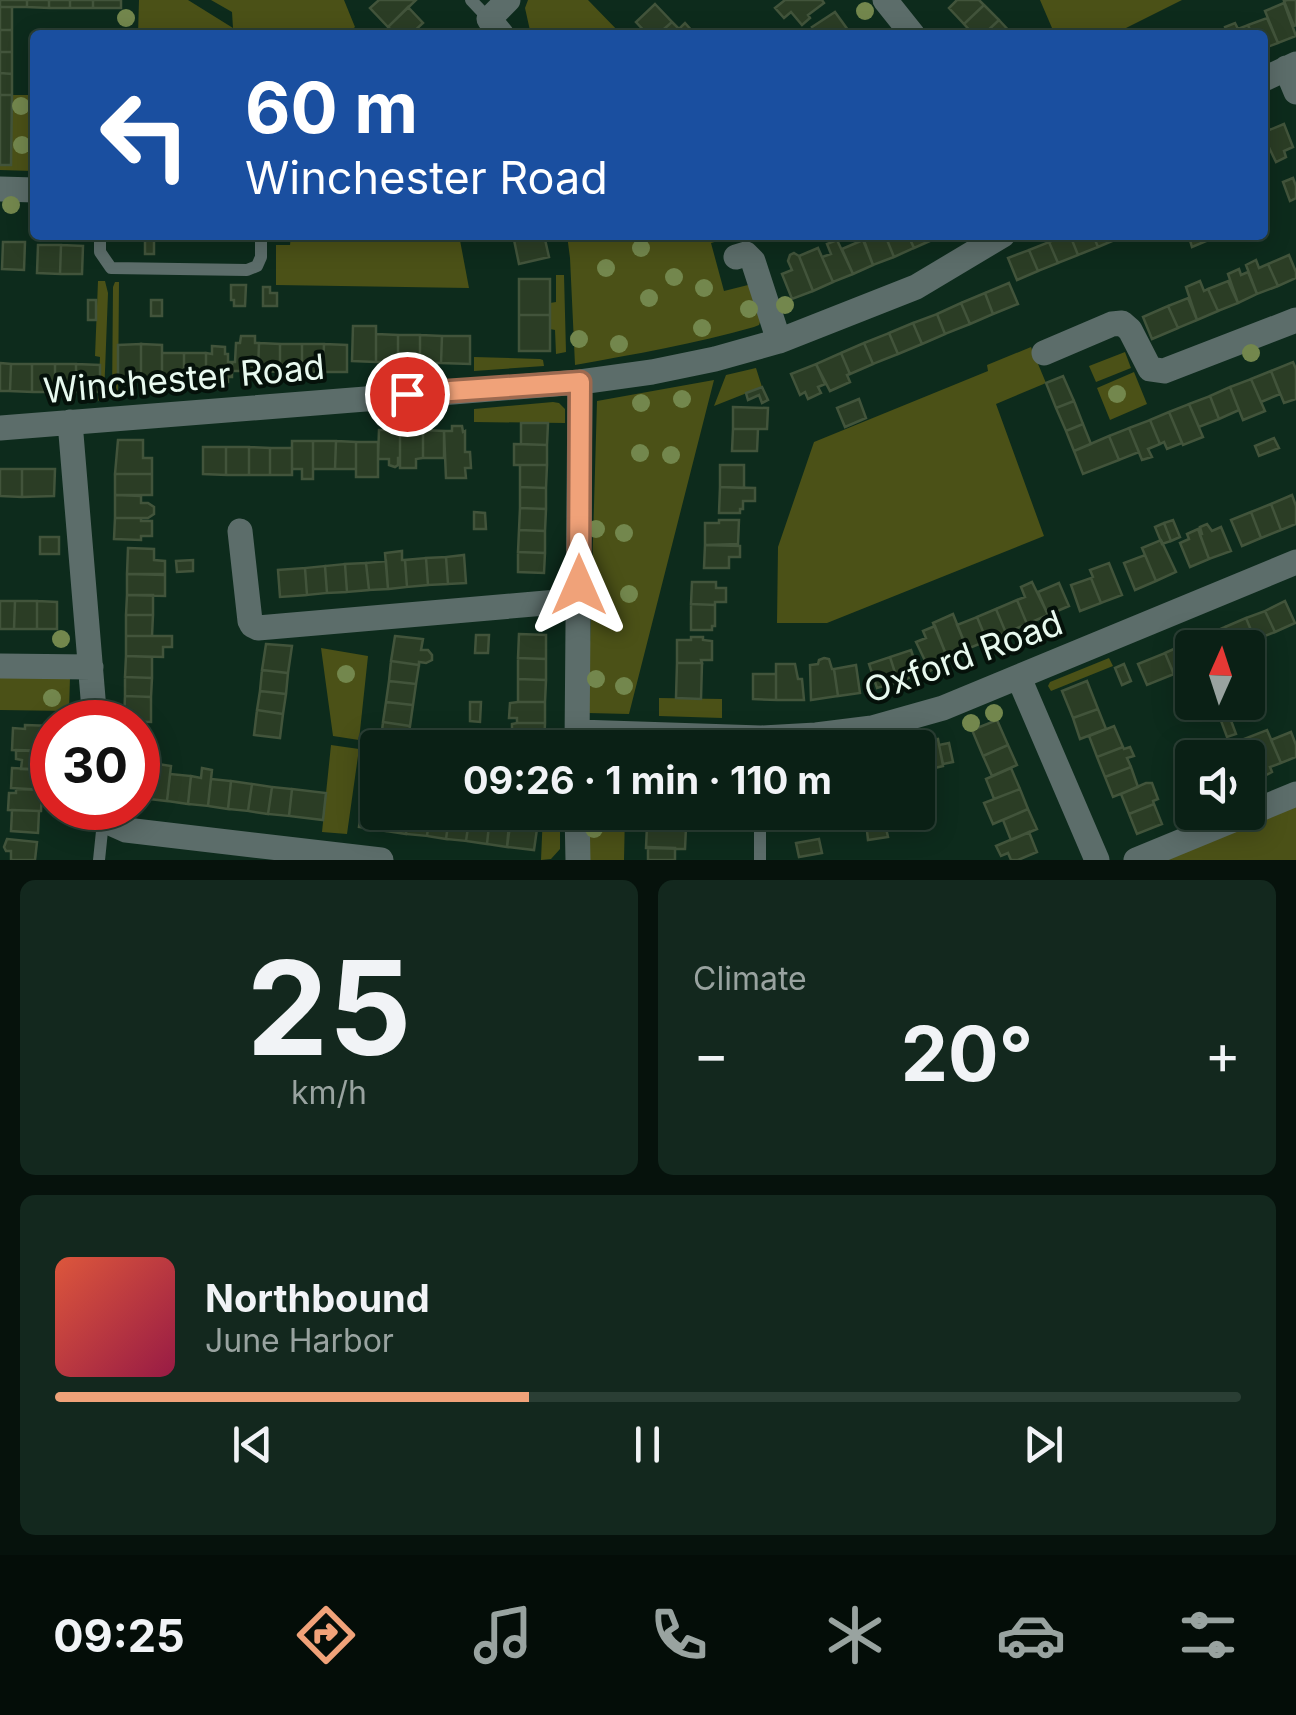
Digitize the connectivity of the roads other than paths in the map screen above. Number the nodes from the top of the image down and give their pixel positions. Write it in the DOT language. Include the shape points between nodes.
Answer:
graph roads {
  1 [pos="508,0"];
  2 [pos="885,0"];
  3 [pos="487,18"];
  4 [pos="908,30"];
  5 [pos="1293,75"];
  6 [pos="1268,79"];
  7 [pos="0,190"];
  8 [pos="30,190"];
  9 [pos="100,240"];
  10 [pos="261,240"];
  11 [pos="995,240"];
  12 [pos="736,257"];
  13 [pos="1296,320"];
  14 [pos="779,341"];
  15 [pos="1044,353"];
  16 [pos="580,382"];
  17 [pos="70,422"];
  18 [pos="0,428"];
  19 [pos="240,531"];
  20 [pos="1296,562"];
  21 [pos="580,600"];
  22 [pos="0,666"];
  23 [pos="91,667"];
  24 [pos="1019,678"];
  25 [pos="93,700"];
  26 [pos="578,730"];
  27 [pos="858,730"];
  28 [pos="1296,794"];
  29 [pos="102,830"];
  30 [pos="126,830"];
  31 [pos="578,830"];
  32 [pos="760,830"];
  33 [pos="99,860"];
  34 [pos="381,860"];
  35 [pos="578,860"];
  36 [pos="760,860"];
  37 [pos="1097,860"];
  38 [pos="1136,860"];
  1 -- 3 [label="street"];
  2 -- 4 [label="street"];
  5 -- 6 [label="street"];
  7 -- 8 [label="street"];
  9 -- 10 [label="lane" via="111,268 247,270 260,262"];
  11 -- 14 [label="street, Winchester Road" via="916,287"];
  12 -- 14 [label="street" via="753,260"];
  13 -- 15 [label="street" via="1164,371 1150,369 1122,323"];
  14 -- 16 [label="street, Winchester Road"];
  16 -- 17 [label="street, Winchester Road"];
  16 -- 21 [label="street"];
  17 -- 18 [label="street, Winchester Road"];
  17 -- 23 [label="street"];
  19 -- 21 [label="street" via="250,620 258,628"];
  20 -- 24 [label="street, Oxford Road"];
  21 -- 26 [label="street"];
  22 -- 23 [label="street"];
  23 -- 25 [label="street"];
  24 -- 27 [label="street, Oxford Road" via="943,708"];
  24 -- 37 [label="street"];
  28 -- 38 [label="street"];
  29 -- 33 [label="lane"];
  30 -- 34 [label="street"];
  31 -- 35 [label="street"];
  32 -- 36 [label="lane"];
}
